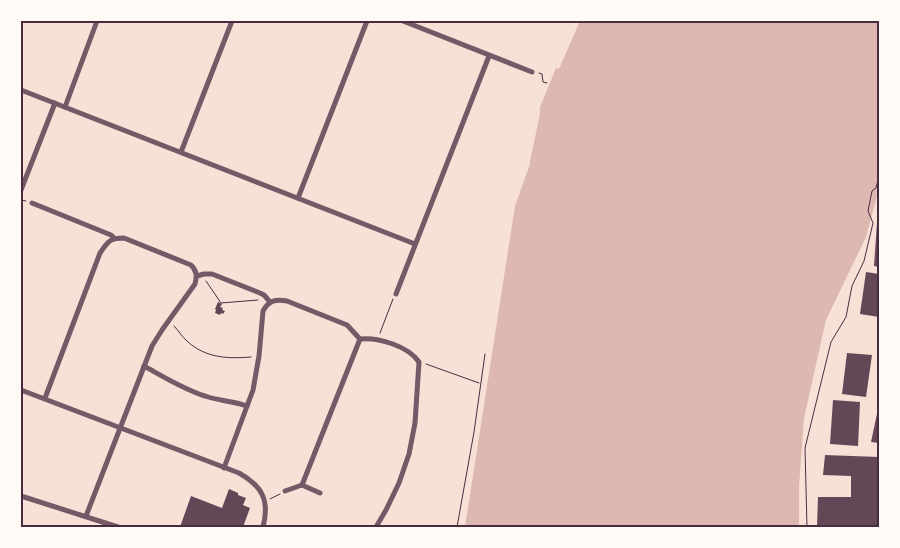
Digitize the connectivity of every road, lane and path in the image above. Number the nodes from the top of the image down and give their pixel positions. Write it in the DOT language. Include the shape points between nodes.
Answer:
graph roads {
  1 [pos="97,21"];
  2 [pos="232,21"];
  3 [pos="367,21"];
  4 [pos="403,21"];
  5 [pos="489,56"];
  6 [pos="532,72"];
  7 [pos="539,74"];
  8 [pos="547,83"];
  9 [pos="21,90"];
  10 [pos="55,103"];
  11 [pos="65,107"];
  12 [pos="181,152"];
  13 [pos="879,176"];
  14 [pos="21,190"];
  15 [pos="298,198"];
  16 [pos="32,203"];
  17 [pos="114,238"];
  18 [pos="416,244"];
  19 [pos="199,275"];
  20 [pos="262,294"];
  21 [pos="396,294"];
  22 [pos="270,302"];
  23 [pos="169,321"];
  24 [pos="360,339"];
  25 [pos="377,340"];
  26 [pos="485,354"];
  27 [pos="259,356"];
  28 [pos="418,362"];
  29 [pos="144,366"];
  30 [pos="480,383"];
  31 [pos="21,390"];
  32 [pos="45,398"];
  33 [pos="247,406"];
  34 [pos="120,428"];
  35 [pos="224,468"];
  36 [pos="302,485"];
  37 [pos="285,491"];
  38 [pos="320,493"];
  39 [pos="21,496"];
  40 [pos="265,502"];
  41 [pos="86,516"];
  42 [pos="265,526"];
  43 [pos="118,527"];
  44 [pos="376,527"];
  45 [pos="457,527"];
  46 [pos="806,527"];
  1 -- 11 [label="street"];
  2 -- 12 [label="street"];
  3 -- 15 [label="street"];
  4 -- 5 [label="street"];
  5 -- 6 [label="street"];
  5 -- 18 [label="street"];
  7 -- 8 [label="path"];
  9 -- 10 [label="street"];
  10 -- 11 [label="street"];
  10 -- 14 [label="street"];
  11 -- 12 [label="street"];
  12 -- 15 [label="street"];
  13 -- 46 [label="path" via="868,211 873,223 864,261 852,286 846,317 831,342 807,438"];
  15 -- 18 [label="street"];
  16 -- 17 [label="street"];
  17 -- 19 [label="street" via="124,238 191,265"];
  17 -- 32 [label="street" via="100,253"];
  18 -- 21 [label="street"];
  19 -- 20 [label="street" via="212,274"];
  19 -- 20 [label="path" via="221,303 262,299"];
  19 -- 23 [label="street"];
  20 -- 22 [label="street"];
  21 -- 25 [label="path"];
  22 -- 24 [label="street" via="287,301 347,325"];
  22 -- 27 [label="street" via="264,311"];
  23 -- 27 [label="path" via="191,345 207,354 226,358"];
  23 -- 29 [label="street" via="152,346"];
  24 -- 25 [label="street"];
  24 -- 36 [label="street"];
  25 -- 28 [label="street" via="406,350"];
  26 -- 30 [label="path"];
  27 -- 33 [label="street"];
  28 -- 30 [label="path"];
  28 -- 44 [label="street" via="409,454 399,483"];
  29 -- 33 [label="street" via="180,386"];
  29 -- 34 [label="street"];
  30 -- 45 [label="path"];
  31 -- 32 [label="street"];
  32 -- 34 [label="street"];
  33 -- 35 [label="street"];
  34 -- 35 [label="street"];
  34 -- 41 [label="street"];
  35 -- 40 [label="street" via="249,479 257,486"];
  36 -- 37 [label="street"];
  36 -- 38 [label="street"];
  37 -- 40 [label="path"];
  39 -- 41 [label="street"];
  40 -- 42 [label="street"];
  41 -- 43 [label="street"];
}
